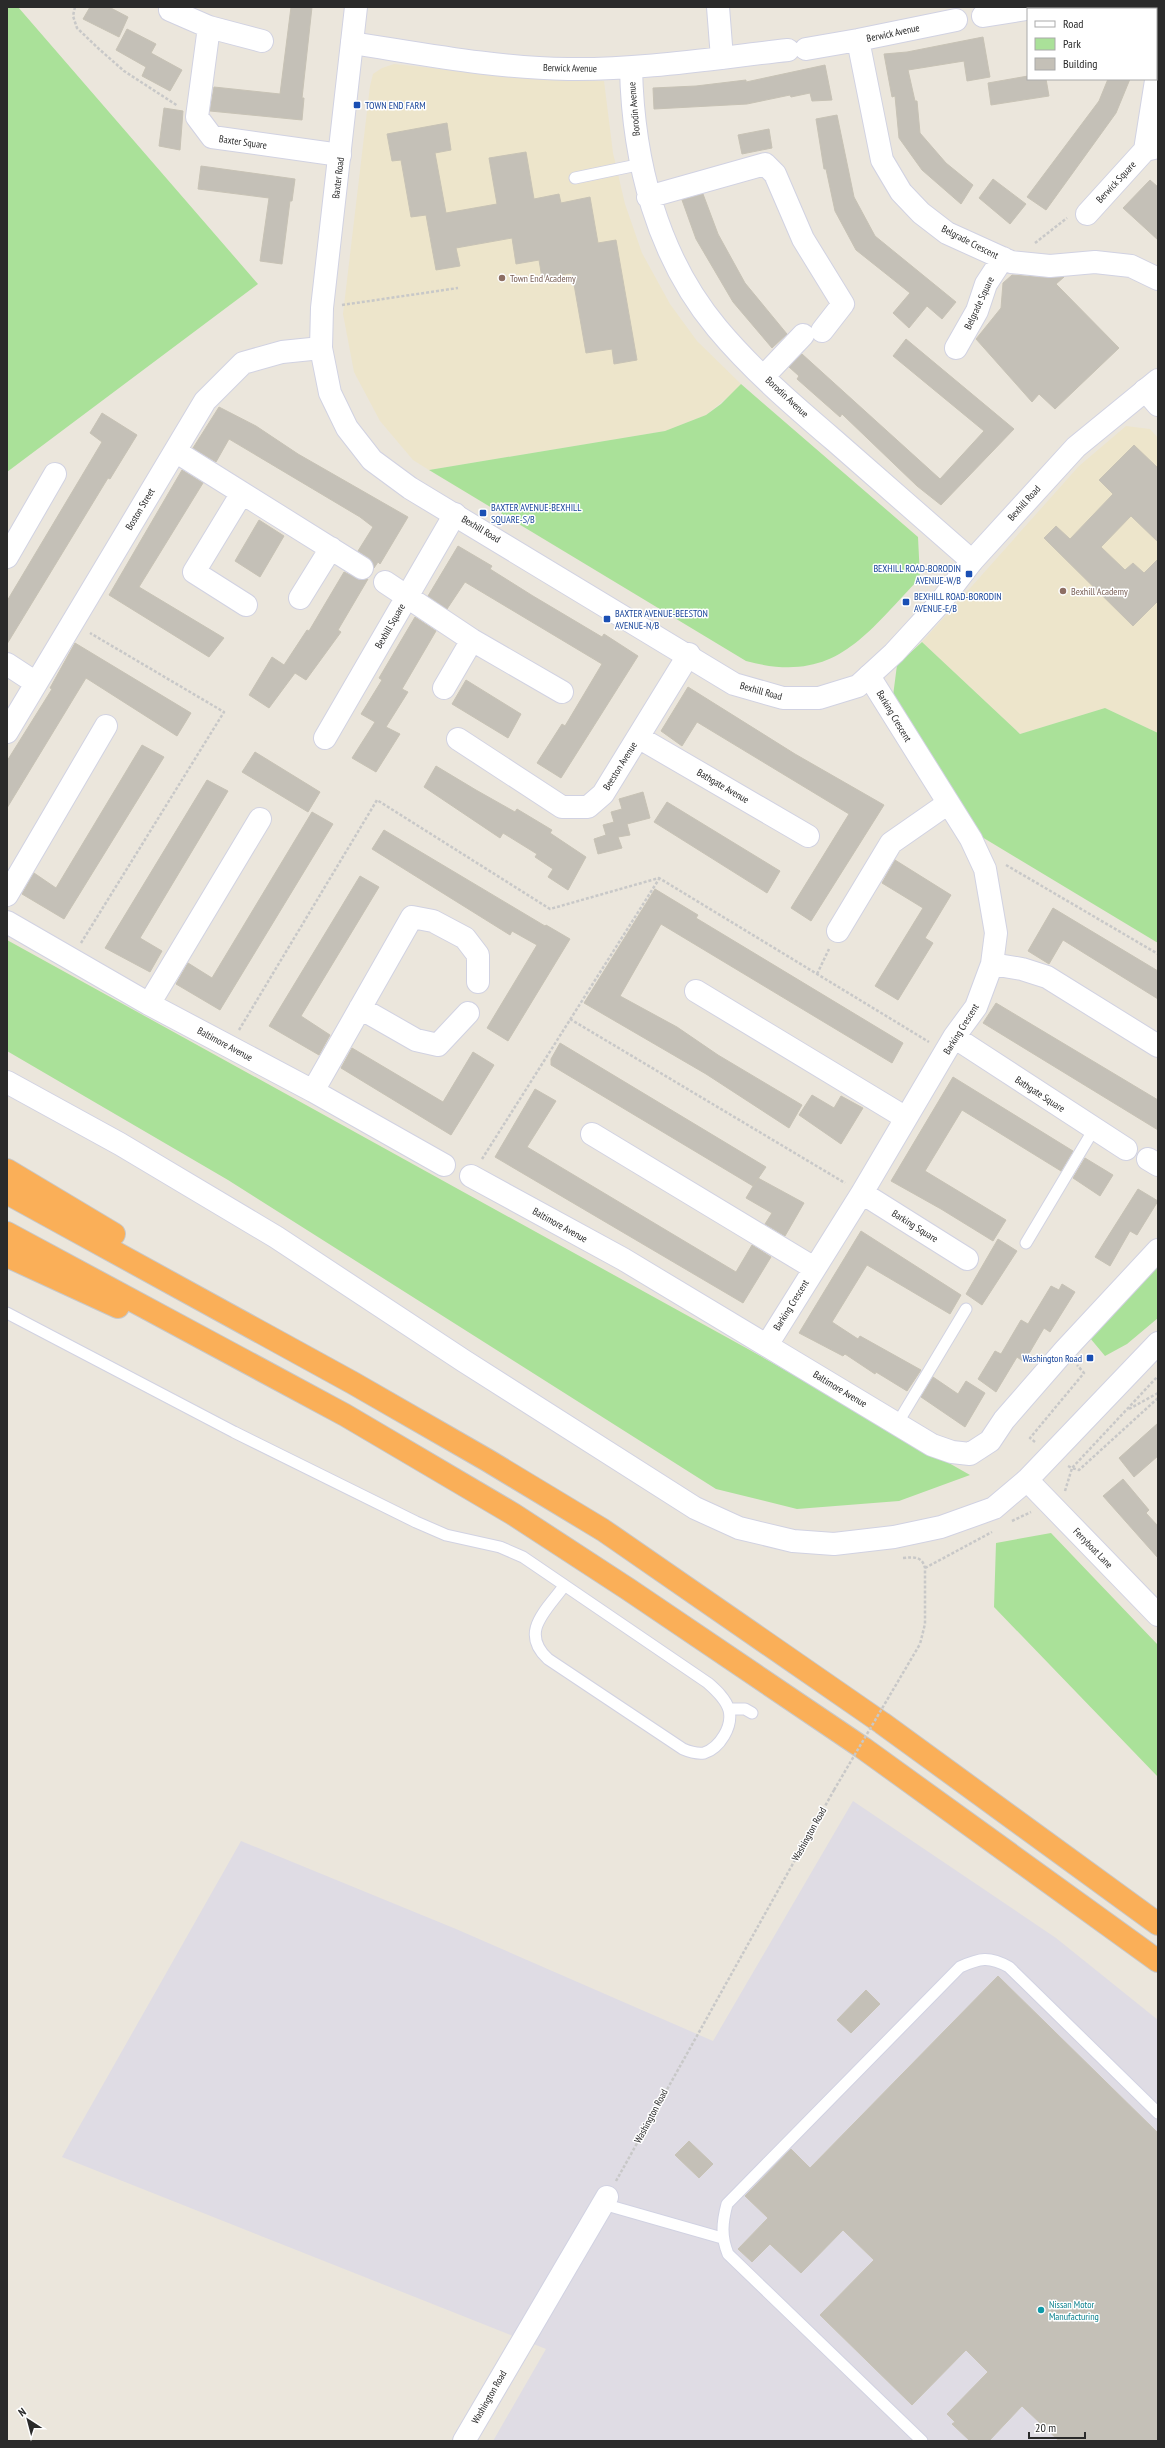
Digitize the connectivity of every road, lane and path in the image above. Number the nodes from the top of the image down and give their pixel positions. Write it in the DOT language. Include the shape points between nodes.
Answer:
graph roads {
  1 [pos="75,7"];
  2 [pos="356,7"];
  3 [pos="718,7"];
  4 [pos="1027,9"];
  5 [pos="170,10"];
  6 [pos="983,16"];
  7 [pos="956,20"];
  8 [pos="209,28"];
  9 [pos="858,40"];
  10 [pos="262,42"];
  11 [pos="352,43"];
  12 [pos="722,58"];
  13 [pos="631,68"];
  14 [pos="1158,68"];
  15 [pos="197,117"];
  16 [pos="1152,149"];
  17 [pos="340,155"];
  18 [pos="642,164"];
  19 [pos="575,178"];
  20 [pos="648,197"];
  21 [pos="1086,214"];
  22 [pos="1007,260"];
  23 [pos="1158,279"];
  24 [pos="458,288"];
  25 [pos="322,308"];
  26 [pos="321,348"];
  27 [pos="956,348"];
  28 [pos="764,376"];
  29 [pos="1154,392"];
  30 [pos="175,451"];
  31 [pos="55,474"];
  32 [pos="242,493"];
  33 [pos="455,514"];
  34 [pos="330,548"];
  35 [pos="7,557"];
  36 [pos="972,560"];
  37 [pos="362,568"];
  38 [pos="385,582"];
  39 [pos="407,597"];
  40 [pos="300,598"];
  41 [pos="246,606"];
  42 [pos="72,623"];
  43 [pos="472,640"];
  44 [pos="689,654"];
  45 [pos="7,664"];
  46 [pos="869,676"];
  47 [pos="36,684"];
  48 [pos="444,688"];
  49 [pos="562,692"];
  50 [pos="106,726"];
  51 [pos="7,732"];
  52 [pos="638,737"];
  53 [pos="325,738"];
  54 [pos="458,739"];
  55 [pos="948,804"];
  56 [pos="260,820"];
  57 [pos="808,836"];
  58 [pos="1004,863"];
  59 [pos="659,878"];
  60 [pos="7,895"];
  61 [pos="7,922"];
  62 [pos="838,931"];
  63 [pos="1158,954"];
  64 [pos="72,958"];
  65 [pos="992,964"];
  66 [pos="817,974"];
  67 [pos="478,982"];
  68 [pos="696,991"];
  69 [pos="149,1004"];
  70 [pos="360,1008"];
  71 [pos="468,1013"];
  72 [pos="570,1019"];
  73 [pos="950,1045"];
  74 [pos="229,1046"];
  75 [pos="1158,1046"];
  76 [pos="7,1082"];
  77 [pos="313,1091"];
  78 [pos="906,1118"];
  79 [pos="1094,1129"];
  80 [pos="592,1134"];
  81 [pos="1126,1149"];
  82 [pos="444,1165"];
  83 [pos="7,1170"];
  84 [pos="471,1176"];
  85 [pos="7,1193"];
  86 [pos="862,1193"];
  87 [pos="7,1233"];
  88 [pos="1026,1243"];
  89 [pos="1158,1250"];
  90 [pos="7,1256"];
  91 [pos="967,1259"];
  92 [pos="814,1268"];
  93 [pos="966,1309"];
  94 [pos="7,1313"];
  95 [pos="246,1324"];
  96 [pos="1158,1343"];
  97 [pos="767,1345"];
  98 [pos="1074,1360"];
  99 [pos="1158,1393"];
  100 [pos="1158,1398"];
  101 [pos="1126,1412"];
  102 [pos="345,1415"];
  103 [pos="897,1424"];
  104 [pos="1051,1454"];
  105 [pos="1072,1468"];
  106 [pos="1028,1480"];
  107 [pos="1051,1505"];
  108 [pos="1007,1524"];
  109 [pos="993,1531"];
  110 [pos="564,1586"];
  111 [pos="1158,1615"];
  112 [pos="729,1709"];
  113 [pos="752,1713"];
  114 [pos="1158,1924"];
  115 [pos="1158,1961"];
  116 [pos="1158,2113"];
  117 [pos="605,2201"];
  118 [pos="722,2238"];
  119 [pos="464,2441"];
  120 [pos="922,2441"];
  1 -- 15 [label="path" via="73,16 77,28 99,49 124,71"];
  2 -- 11 [label="street, Baxter Road"];
  3 -- 12 [label="street"];
  4 -- 6 [label="street"];
  5 -- 8 [label="street"];
  7 -- 9 [label="street, Berwick Avenue"];
  8 -- 10 [label="street"];
  8 -- 15 [label="street"];
  9 -- 12 [label="street, Berwick Avenue"];
  9 -- 22 [label="street, Belgrade Crescent" via="882,160 901,192 921,214 947,233"];
  11 -- 13 [label="street, Berwick Avenue" via="497,65 568,69"];
  11 -- 17 [label="street, Baxter Road"];
  12 -- 13 [label="street, Berwick Avenue"];
  13 -- 18 [label="street, Borodin Avenue"];
  14 -- 16 [label="street, Berwick Square"];
  15 -- 17 [label="street, Baxter Square" via="212,137"];
  16 -- 21 [label="street, Berwick Square"];
  17 -- 25 [label="street, Baxter Road"];
  18 -- 19 [label="lane"];
  18 -- 20 [label="street, Borodin Avenue"];
  20 -- 28 [label="street, Borodin Avenue" via="664,238 687,283 717,328"];
  20 -- 28 [label="street" via="765,164 775,174 803,239 843,304"];
  21 -- 22 [label="path" via="1072,214"];
  22 -- 23 [label="street, Belgrade Crescent" via="1050,266 1095,262 1131,266"];
  22 -- 27 [label="street, Belgrade Square" via="986,284 977,311"];
  24 -- 25 [label="path"];
  25 -- 26 [label="street, Baxter Road"];
  26 -- 30 [label="street, Boston Street" via="282,352 243,364 205,401"];
  26 -- 33 [label="street, Bexhill Road" via="330,393 347,428 372,460 410,488"];
  28 -- 36 [label="street, Borodin Avenue" via="784,397"];
  29 -- 36 [label="street, Bexhill Road" via="1076,447"];
  30 -- 32 [label="street"];
  30 -- 42 [label="street, Boston Street"];
  31 -- 35 [label="street"];
  32 -- 34 [label="street"];
  32 -- 41 [label="street" via="194,572"];
  33 -- 39 [label="street, Bexhill Square"];
  33 -- 44 [label="street, Bexhill Road"];
  34 -- 37 [label="street"];
  34 -- 40 [label="street"];
  36 -- 46 [label="street, Bexhill Road" via="939,604"];
  38 -- 39 [label="street"];
  39 -- 43 [label="street"];
  39 -- 53 [label="street, Bexhill Square"];
  42 -- 47 [label="street, Boston Street"];
  42 -- 64 [label="path" via="224,712"];
  43 -- 48 [label="street"];
  43 -- 49 [label="street"];
  44 -- 46 [label="street, Bexhill Road" via="734,684 783,698 819,698 858,686"];
  44 -- 52 [label="street, Beeston Avenue"];
  45 -- 47 [label="street"];
  46 -- 55 [label="street, Barking Crescent"];
  47 -- 51 [label="street, Boston Street"];
  50 -- 60 [label="street"];
  52 -- 54 [label="street, Beeston Avenue" via="603,794 588,807 562,807"];
  52 -- 57 [label="street, Bathgate Avenue"];
  55 -- 62 [label="street" via="891,843"];
  55 -- 65 [label="street, Barking Crescent" via="971,839 985,869 996,933"];
  56 -- 69 [label="street"];
  58 -- 63 [label="path"];
  59 -- 66 [label="path"];
  59 -- 72 [label="path"];
  59 -- 74 [label="path" via="550,909 377,800"];
  61 -- 64 [label="street, Baltimore Avenue"];
  62 -- 66 [label="path"];
  64 -- 69 [label="street, Baltimore Avenue"];
  65 -- 73 [label="street, Barking Crescent" via="976,1007"];
  65 -- 75 [label="street" via="1022,969 1047,977"];
  66 -- 73 [label="path"];
  67 -- 70 [label="street" via="478,955 465,938 433,921 412,917"];
  68 -- 78 [label="street"];
  69 -- 74 [label="street, Baltimore Avenue"];
  70 -- 71 [label="street" via="416,1040 438,1045"];
  70 -- 77 [label="street"];
  72 -- 84 [label="path"];
  72 -- 86 [label="path"];
  73 -- 78 [label="street, Barking Crescent"];
  73 -- 79 [label="street, Bathgate Square"];
  74 -- 77 [label="street, Baltimore Avenue"];
  76 -- 106 [label="street" via="120,1144 276,1237 695,1508 739,1528 793,1541 834,1544 894,1537 941,1527 994,1508"];
  77 -- 82 [label="street, Baltimore Avenue"];
  78 -- 86 [label="street, Barking Crescent"];
  79 -- 81 [label="street, Bathgate Square"];
  79 -- 88 [label="lane"];
  80 -- 92 [label="street"];
  83 -- 95 [label="highway" via="123,1239"];
  84 -- 97 [label="street, Baltimore Avenue" via="623,1259"];
  85 -- 95 [label="highway"];
  86 -- 91 [label="street, Barking Square"];
  86 -- 92 [label="street, Barking Crescent"];
  87 -- 102 [label="highway"];
  89 -- 103 [label="street, Baltimore Avenue" via="1065,1350 985,1444 970,1454 952,1452 932,1445"];
  90 -- 102 [label="highway"];
  92 -- 97 [label="street, Barking Crescent"];
  93 -- 103 [label="lane"];
  94 -- 110 [label="lane" via="234,1432 409,1518 446,1535 500,1547 523,1557"];
  95 -- 114 [label="highway" via="487,1460 603,1530 882,1723"];
  96 -- 104 [label="street"];
  97 -- 103 [label="street, Baltimore Avenue"];
  98 -- 104 [label="path" via="1084,1372 1030,1438"];
  99 -- 101 [label="path"];
  100 -- 105 [label="path" via="1079,1470"];
  102 -- 115 [label="highway" via="513,1514 628,1589 863,1748"];
  104 -- 106 [label="street"];
  106 -- 107 [label="street, Ferryboat Lane"];
  107 -- 108 [label="path" via="1039,1516 1029,1512"];
  107 -- 111 [label="street, Ferryboat Lane"];
  109 -- 117 [label="path, Washington Road, bridge" via="925,1568 925,1624 920,1644 679,2064"];
  110 -- 112 [label="lane" via="708,1683 718,1692"];
  110 -- 112 [label="lane" via="537,1625 534,1635 539,1651 548,1659 683,1750 694,1753 712,1749 720,1741 730,1719"];
  112 -- 113 [label="lane" via="746,1709"];
  116 -- 118 [label="lane" via="1009,1966 995,1959 978,1959 960,1967 727,2204 722,2221"];
  117 -- 118 [label="lane"];
  117 -- 119 [label="street, Washington Road"];
  118 -- 120 [label="lane" via="728,2254"];
}
